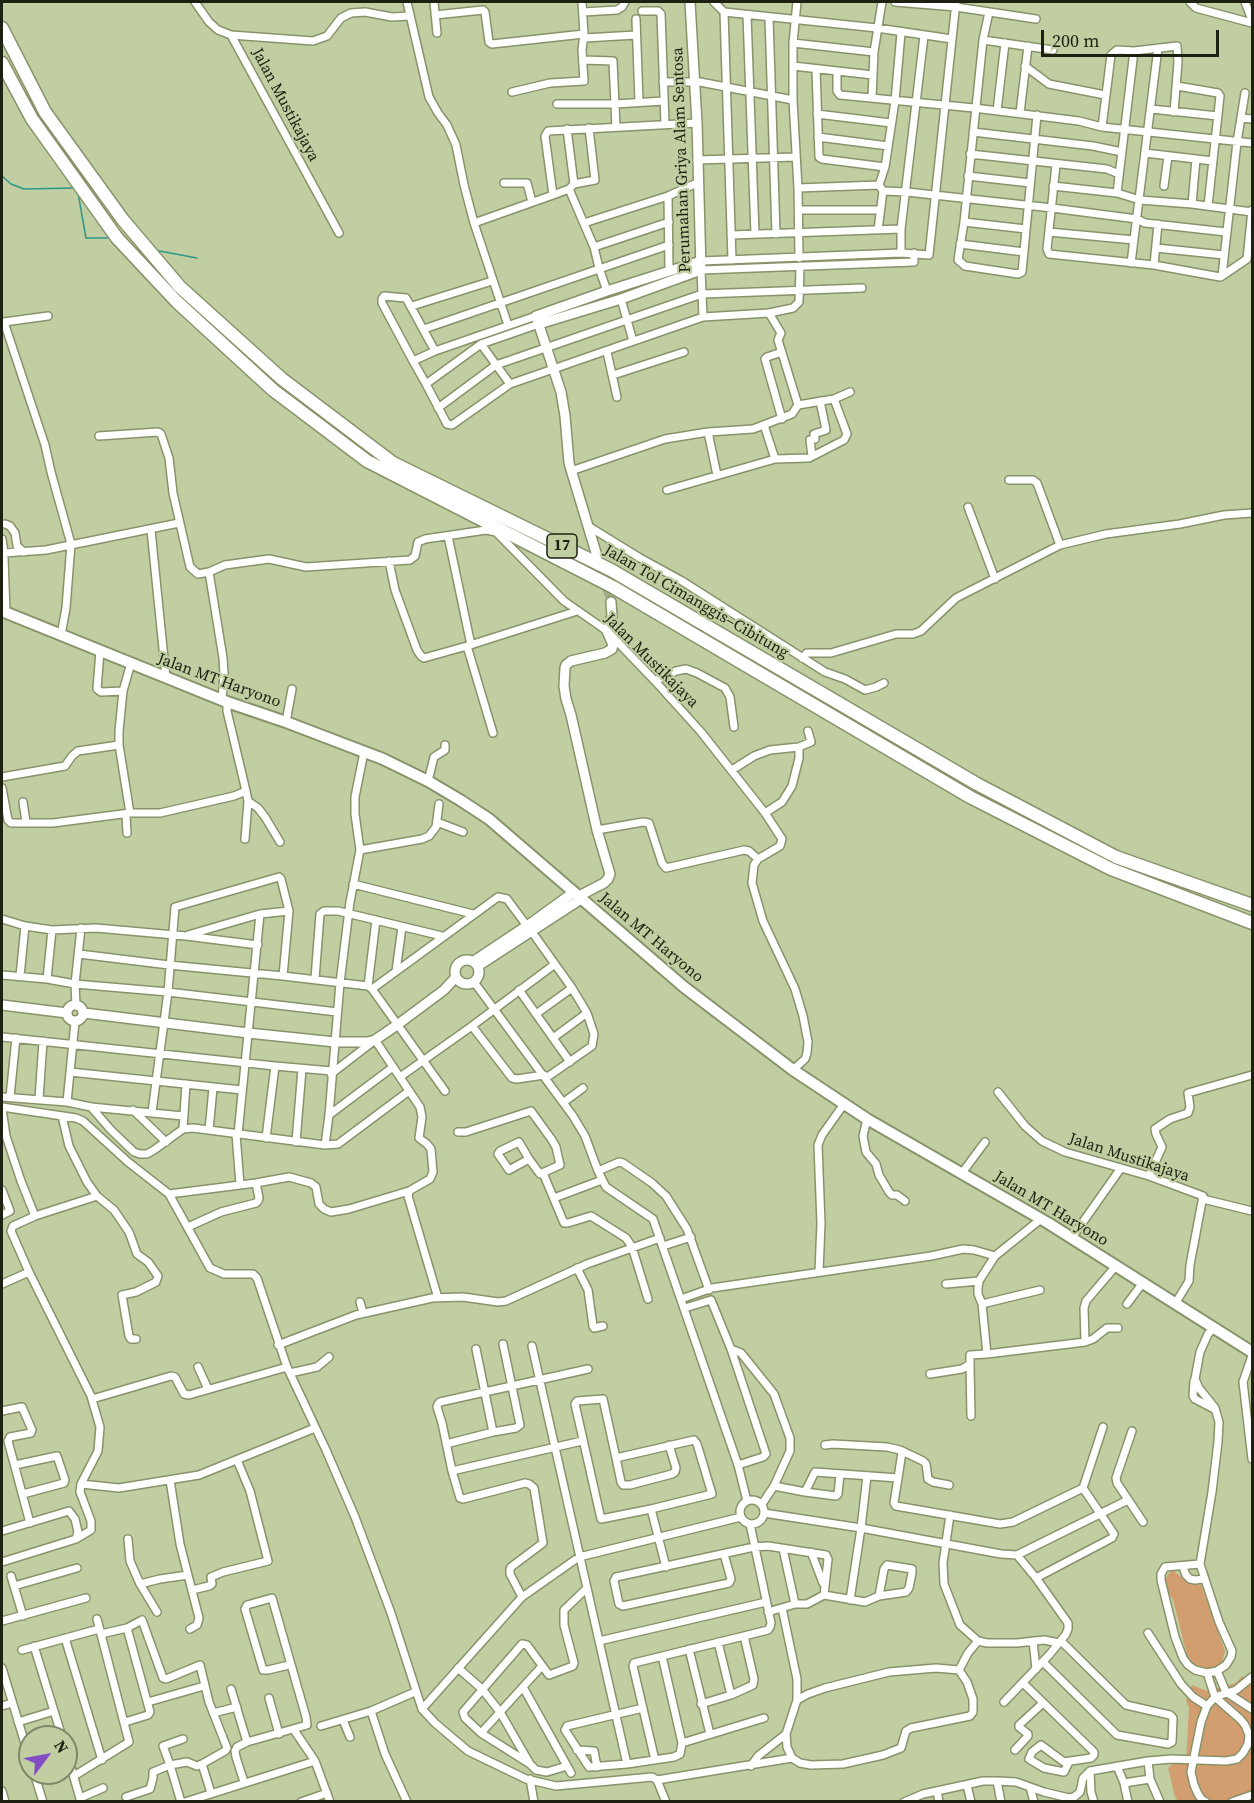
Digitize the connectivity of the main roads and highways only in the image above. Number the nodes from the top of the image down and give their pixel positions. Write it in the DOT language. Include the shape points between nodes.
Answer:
graph roads {
  1 [pos="2,28"];
  2 [pos="2,63"];
  3 [pos="4,612"];
  4 [pos="1252,905"];
  5 [pos="1252,923"];
  6 [pos="1252,1354"];
  1 -- 4 [label="highway, Jalan Tol Cimanggis–Cibitung / 17" via="45,112 123,220 180,287 282,379 393,463 611,570 977,784 1116,857"];
  2 -- 5 [label="highway, Jalan Tol Cimanggis–Cibitung / 17" via="32,119 117,238 177,302 273,390 367,461 612,587 970,797 1111,869"];
  3 -- 6 [label="main road, Jalan MT Haryono" via="224,701 383,759 428,781 489,819 684,987 793,1070 867,1119 1041,1219"];
}
